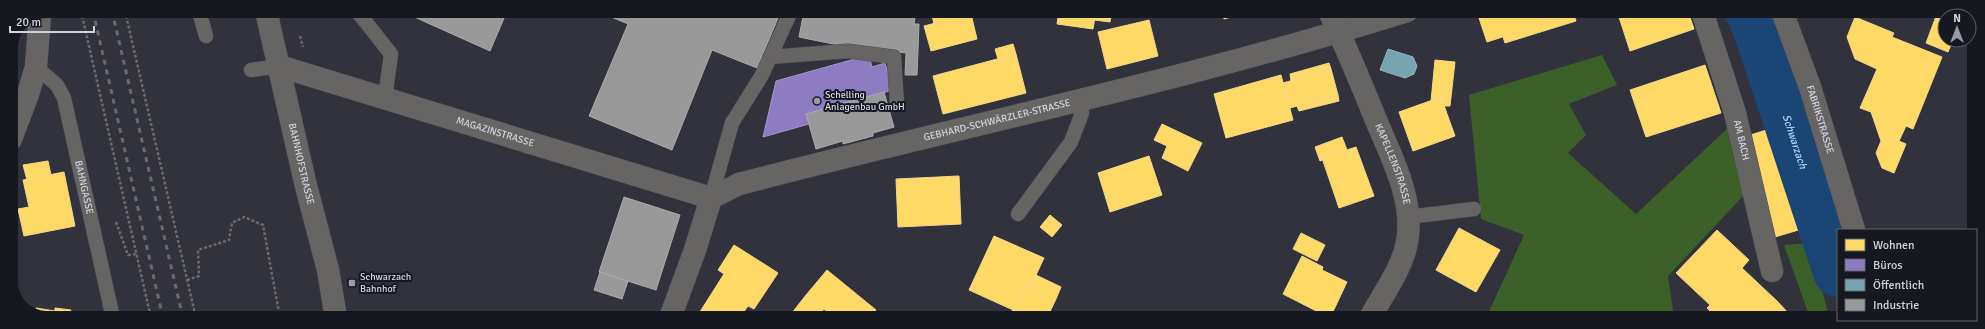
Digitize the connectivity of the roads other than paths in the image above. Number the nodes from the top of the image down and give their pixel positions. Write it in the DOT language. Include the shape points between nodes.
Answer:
graph roads {
  1 [pos="201,18"];
  2 [pos="268,18"];
  3 [pos="363,18"];
  4 [pos="788,18"];
  5 [pos="1332,18"];
  6 [pos="1385,18"];
  7 [pos="1704,18"];
  8 [pos="1785,18"];
  9 [pos="40,19"];
  10 [pos="1339,33"];
  11 [pos="206,36"];
  12 [pos="770,57"];
  13 [pos="279,66"];
  14 [pos="36,67"];
  15 [pos="251,70"];
  16 [pos="385,98"];
  17 [pos="1080,100"];
  18 [pos="897,104"];
  19 [pos="18,120"];
  20 [pos="711,198"];
  21 [pos="1474,209"];
  22 [pos="1018,214"];
  23 [pos="1408,217"];
  24 [pos="1854,229"];
  25 [pos="1772,271"];
  26 [pos="111,311"];
  27 [pos="335,311"];
  28 [pos="673,311"];
  29 [pos="1374,311"];
  1 -- 11 [label="lane"];
  2 -- 13 [label="street, BAHNHOFSTRASSE"];
  3 -- 16 [label="lane" via="391,54"];
  4 -- 12 [label="lane"];
  5 -- 10 [label="street, KAPELLENSTRASSE"];
  6 -- 10 [label="street, GEBHARD-SCHWÄRZLER-STRASSE"];
  7 -- 25 [label="street, AM BACH" via="1735,113"];
  8 -- 24 [label="street, FABRIKSTRASSE" via="1810,87"];
  9 -- 14 [label="street"];
  10 -- 17 [label="street, GEBHARD-SCHWÄRZLER-STRASSE"];
  10 -- 23 [label="street, KAPELLENSTRASSE" via="1393,161"];
  12 -- 18 [label="lane" via="848,51 894,57"];
  12 -- 20 [label="lane" via="762,75 732,123"];
  13 -- 15 [label="lane"];
  13 -- 16 [label="street, MAGAZINSTRASSE"];
  13 -- 27 [label="street, BAHNHOFSTRASSE" via="328,270"];
  14 -- 19 [label="street"];
  14 -- 26 [label="lane, BAHNGASSE" via="57,85 64,98"];
  16 -- 20 [label="street, MAGAZINSTRASSE"];
  17 -- 20 [label="street, GEBHARD-SCHWÄRZLER-STRASSE" via="738,184"];
  17 -- 22 [label="lane" via="1082,113 1071,142"];
  20 -- 28 [label="street"];
  21 -- 23 [label="lane"];
  23 -- 29 [label="street, KAPELLENSTRASSE" via="1407,242 1397,268"];
}
